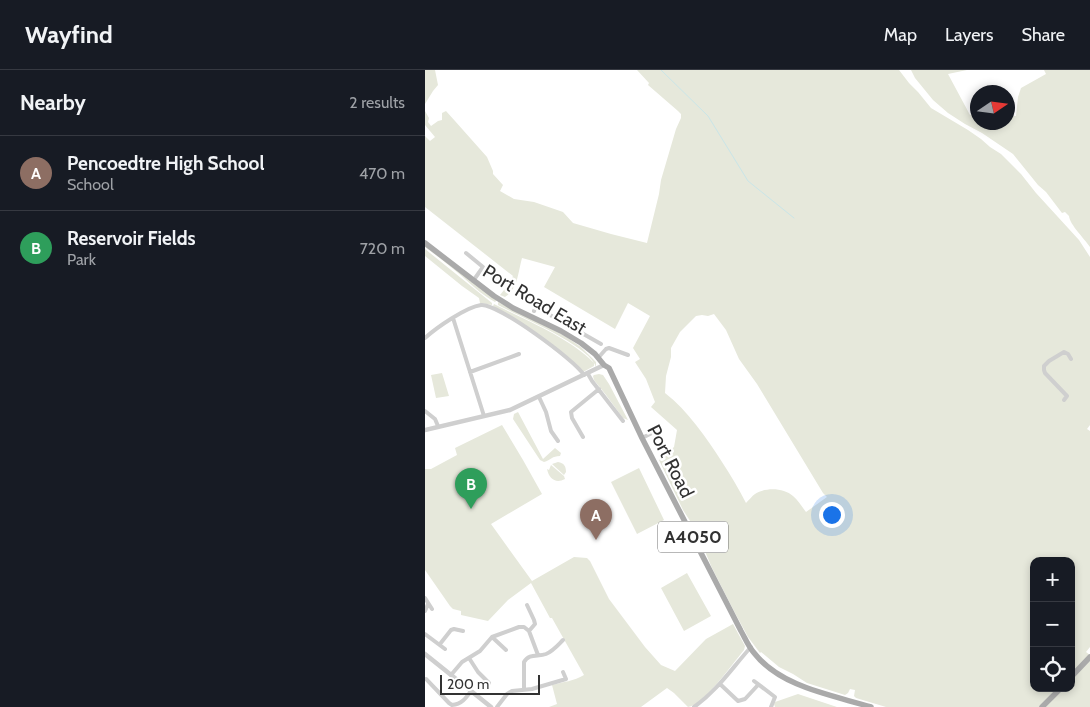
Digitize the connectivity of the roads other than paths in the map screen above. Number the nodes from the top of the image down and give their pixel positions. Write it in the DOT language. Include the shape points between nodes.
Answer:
graph roads {
  1 [pos="425,243"];
  2 [pos="467,255"];
  3 [pos="483,267"];
  4 [pos="488,271"];
  5 [pos="473,280"];
  6 [pos="536,307"];
  7 [pos="453,318"];
  8 [pos="569,325"];
  9 [pos="565,333"];
  10 [pos="425,338"];
  11 [pos="601,344"];
  12 [pos="519,354"];
  13 [pos="628,355"];
  14 [pos="598,358"];
  15 [pos="1071,359"];
  16 [pos="604,366"];
  17 [pos="470,372"];
  18 [pos="586,374"];
  19 [pos="599,389"];
  20 [pos="539,397"];
  21 [pos="1064,400"];
  22 [pos="425,411"];
  23 [pos="484,416"];
  24 [pos="623,421"];
  25 [pos="439,426"];
  26 [pos="425,430"];
  27 [pos="656,431"];
  28 [pos="583,437"];
  29 [pos="642,438"];
  30 [pos="557,441"];
  31 [pos="425,598"];
  32 [pos="428,604"];
  33 [pos="527,605"];
  34 [pos="432,609"];
  35 [pos="425,611"];
  36 [pos="463,631"];
  37 [pos="529,631"];
  38 [pos="425,634"];
  39 [pos="492,637"];
  40 [pos="563,640"];
  41 [pos="440,644"];
  42 [pos="751,647"];
  43 [pos="445,648"];
  44 [pos="506,650"];
  45 [pos="425,655"];
  46 [pos="538,655"];
  47 [pos="1090,657"];
  48 [pos="469,658"];
  49 [pos="563,672"];
  50 [pos="1075,673"];
  51 [pos="451,675"];
  52 [pos="426,679"];
  53 [pos="489,683"];
  54 [pos="720,684"];
  55 [pos="525,689"];
  56 [pos="471,691"];
  57 [pos="1057,692"];
  58 [pos="738,701"];
  59 [pos="737,706"];
  60 [pos="491,707"];
  61 [pos="497,707"];
  62 [pos="694,707"];
  63 [pos="771,707"];
  64 [pos="871,707"];
  65 [pos="1042,707"];
  1 -- 5 [label="main road, Port Road East / A4050"];
  2 -- 3 [label="street"];
  3 -- 4 [label="street"];
  3 -- 5 [label="street"];
  5 -- 9 [label="main road, Port Road East / A4050" via="507,304"];
  6 -- 8 [label="street"];
  7 -- 10 [label="street"];
  7 -- 17 [label="street"];
  7 -- 18 [label="street, Port Road East" via="479,306 493,308 521,324"];
  8 -- 9 [label="street"];
  8 -- 11 [label="street"];
  9 -- 14 [label="main road, Port Road East / A4050"];
  12 -- 17 [label="street"];
  13 -- 14 [label="street" via="609,348"];
  14 -- 16 [label="main road, Port Road East / A4050"];
  15 -- 21 [label="street" via="1064,352 1044,366 1045,373 1067,396"];
  16 -- 18 [label="street"];
  16 -- 29 [label="main road, Port Road / A4050"];
  17 -- 23 [label="street"];
  18 -- 19 [label="street, Port Road East"];
  18 -- 20 [label="street"];
  19 -- 24 [label="street, Port Road East"];
  19 -- 28 [label="street" via="571,413"];
  20 -- 23 [label="street" via="510,410"];
  20 -- 30 [label="street"];
  22 -- 25 [label="street"];
  23 -- 25 [label="street"];
  25 -- 26 [label="street"];
  27 -- 29 [label="street"];
  29 -- 42 [label="main road, Port Road / A4050"];
  31 -- 32 [label="street"];
  32 -- 34 [label="street"];
  32 -- 35 [label="street"];
  33 -- 37 [label="street" via="535,620"];
  36 -- 41 [label="street" via="451,630"];
  37 -- 39 [label="street" via="519,627"];
  37 -- 46 [label="street"];
  38 -- 41 [label="street"];
  39 -- 44 [label="street"];
  39 -- 48 [label="street"];
  40 -- 46 [label="street" via="549,653"];
  41 -- 43 [label="street"];
  42 -- 54 [label="street"];
  42 -- 64 [label="main road, Port Road / A4050" via="784,677"];
  45 -- 51 [label="street"];
  46 -- 55 [label="street" via="530,656 524,662"];
  47 -- 50 [label="main road"];
  48 -- 51 [label="street"];
  48 -- 53 [label="street"];
  49 -- 55 [label="street" via="566,679"];
  51 -- 56 [label="street"];
  52 -- 56 [label="street" via="452,705 463,702"];
  54 -- 58 [label="street"];
  54 -- 62 [label="street"];
  55 -- 61 [label="street" via="509,692"];
  56 -- 60 [label="street"];
  57 -- 65 [label="main road"];
  58 -- 59 [label="street"];
  58 -- 63 [label="street" via="745,699 756,683 775,697"];
}
